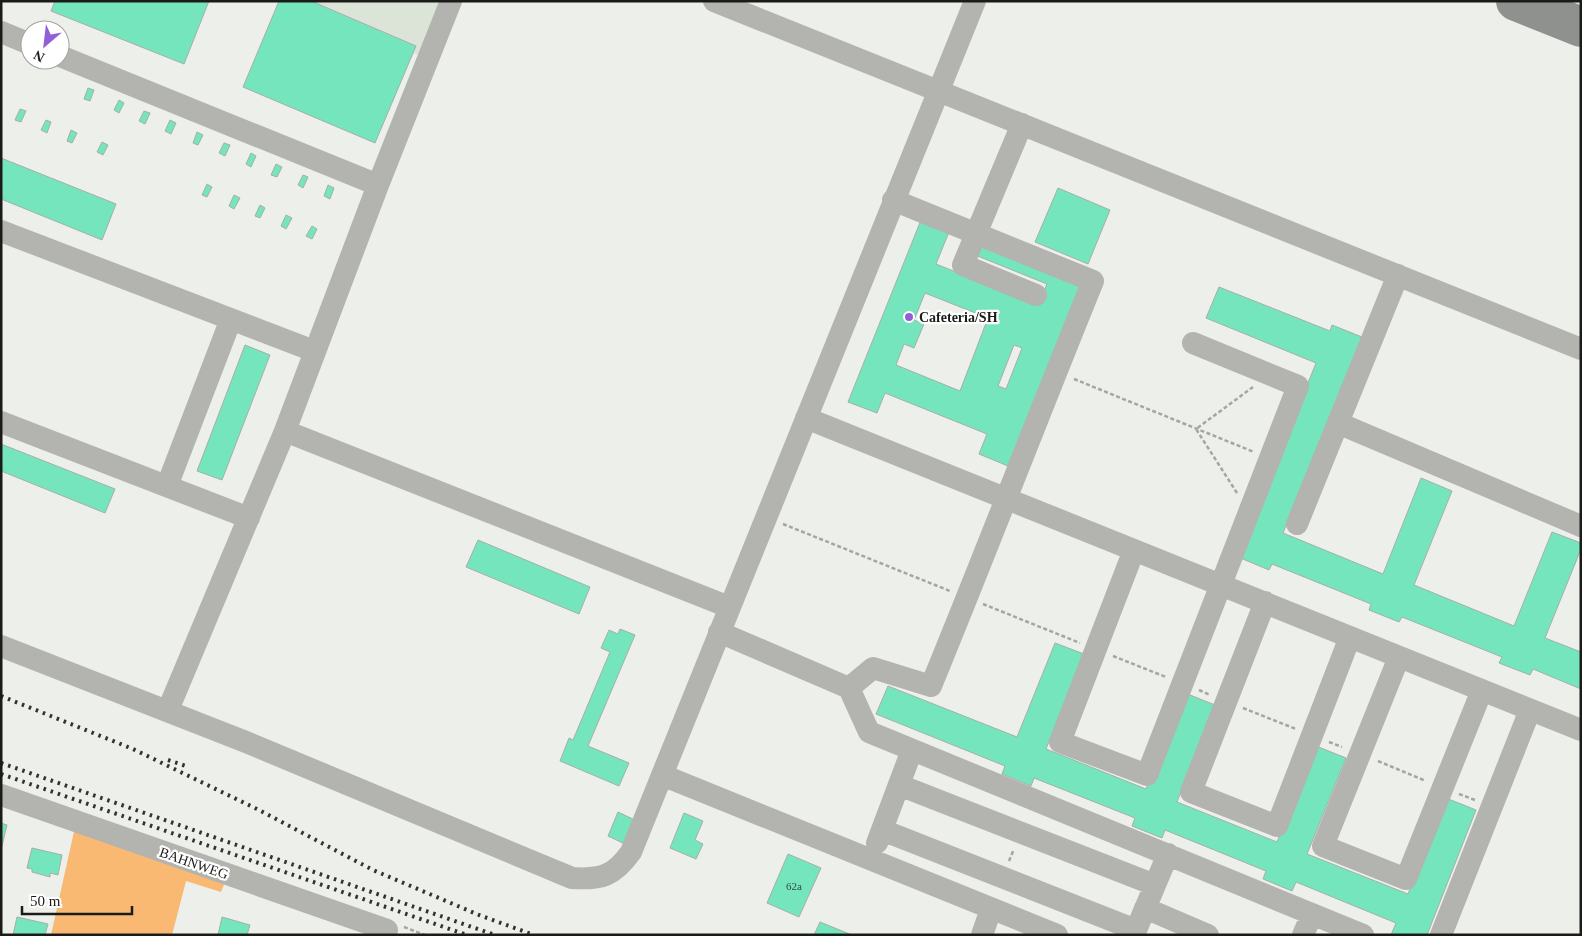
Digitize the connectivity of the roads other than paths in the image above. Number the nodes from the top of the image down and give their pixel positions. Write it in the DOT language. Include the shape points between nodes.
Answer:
graph roads {
  1 [pos="451,1"];
  2 [pos="714,1"];
  3 [pos="975,1"];
  4 [pos="1,32"];
  5 [pos="20,40"];
  6 [pos="70,60"];
  7 [pos="939,90"];
  8 [pos="1022,124"];
  9 [pos="378,185"];
  10 [pos="893,200"];
  11 [pos="1,230"];
  12 [pos="975,234"];
  13 [pos="1398,275"];
  14 [pos="1036,294"];
  15 [pos="231,319"];
  16 [pos="1193,343"];
  17 [pos="1581,349"];
  18 [pos="314,351"];
  19 [pos="806,418"];
  20 [pos="1,422"];
  21 [pos="1338,423"];
  22 [pos="285,431"];
  23 [pos="167,486"];
  24 [pos="1005,498"];
  25 [pos="249,518"];
  26 [pos="1297,524"];
  27 [pos="1581,526"];
  28 [pos="1134,550"];
  29 [pos="1220,584"];
  30 [pos="1265,602"];
  31 [pos="728,607"];
  32 [pos="719,632"];
  33 [pos="1350,637"];
  34 [pos="1,646"];
  35 [pos="1399,657"];
  36 [pos="849,688"];
  37 [pos="1482,690"];
  38 [pos="168,710"];
  39 [pos="1530,710"];
  40 [pos="1581,730"];
  41 [pos="912,750"];
  42 [pos="662,775"];
  43 [pos="899,785"];
  44 [pos="1,795"];
  45 [pos="882,830"];
  46 [pos="1168,854"];
  47 [pos="871,860"];
  48 [pos="1155,885"];
  49 [pos="992,908"];
  50 [pos="1145,908"];
  51 [pos="1312,914"];
  52 [pos="386,932"];
  53 [pos="1135,932"];
  54 [pos="982,935"];
  55 [pos="1057,935"];
  56 [pos="1208,935"];
  57 [pos="1303,935"];
  58 [pos="1363,935"];
  59 [pos="1441,935"];
  1 -- 9 [label="street"];
  2 -- 7 [label="street"];
  3 -- 7 [label="street"];
  4 -- 5 [label="street"];
  6 -- 9 [label="street"];
  7 -- 8 [label="street"];
  7 -- 10 [label="street"];
  8 -- 12 [label="street"];
  8 -- 13 [label="street"];
  9 -- 18 [label="street"];
  10 -- 12 [label="street"];
  10 -- 19 [label="street"];
  11 -- 15 [label="street"];
  12 -- 14 [label="street" via="963,265"];
  12 -- 24 [label="street" via="1093,281"];
  13 -- 17 [label="street"];
  13 -- 21 [label="street"];
  15 -- 18 [label="street"];
  15 -- 23 [label="street"];
  16 -- 29 [label="street" via="1298,386"];
  18 -- 22 [label="street"];
  19 -- 24 [label="street"];
  19 -- 31 [label="street"];
  20 -- 23 [label="street"];
  21 -- 26 [label="street"];
  21 -- 27 [label="street"];
  22 -- 25 [label="street"];
  22 -- 31 [label="street"];
  23 -- 25 [label="street"];
  24 -- 28 [label="street"];
  24 -- 36 [label="street" via="931,686 874,668"];
  25 -- 38 [label="street"];
  28 -- 29 [label="street"];
  28 -- 29 [label="street" via="1060,742 1146,775"];
  29 -- 30 [label="street"];
  30 -- 33 [label="street"];
  30 -- 33 [label="street" via="1191,792 1277,826"];
  31 -- 32 [label="street"];
  32 -- 36 [label="street"];
  32 -- 42 [label="street"];
  33 -- 35 [label="street"];
  34 -- 38 [label="street"];
  35 -- 37 [label="street"];
  35 -- 37 [label="street" via="1323,846 1406,879"];
  36 -- 41 [label="street" via="870,732"];
  37 -- 39 [label="street"];
  38 -- 42 [label="street" via="572,878 591,879 608,875 620,867 631,852"];
  39 -- 40 [label="street"];
  39 -- 59 [label="street"];
  41 -- 43 [label="street"];
  41 -- 46 [label="street"];
  42 -- 47 [label="street"];
  43 -- 45 [label="street"];
  43 -- 48 [label="street"];
  44 -- 52 [label="street, BAHNWEG"];
  45 -- 47 [label="street"];
  45 -- 53 [label="street"];
  46 -- 48 [label="street"];
  46 -- 51 [label="street"];
  47 -- 49 [label="street"];
  48 -- 50 [label="street"];
  49 -- 54 [label="street"];
  49 -- 55 [label="street"];
  50 -- 53 [label="street"];
  50 -- 56 [label="street"];
  51 -- 57 [label="street"];
  51 -- 58 [label="street"];
}
